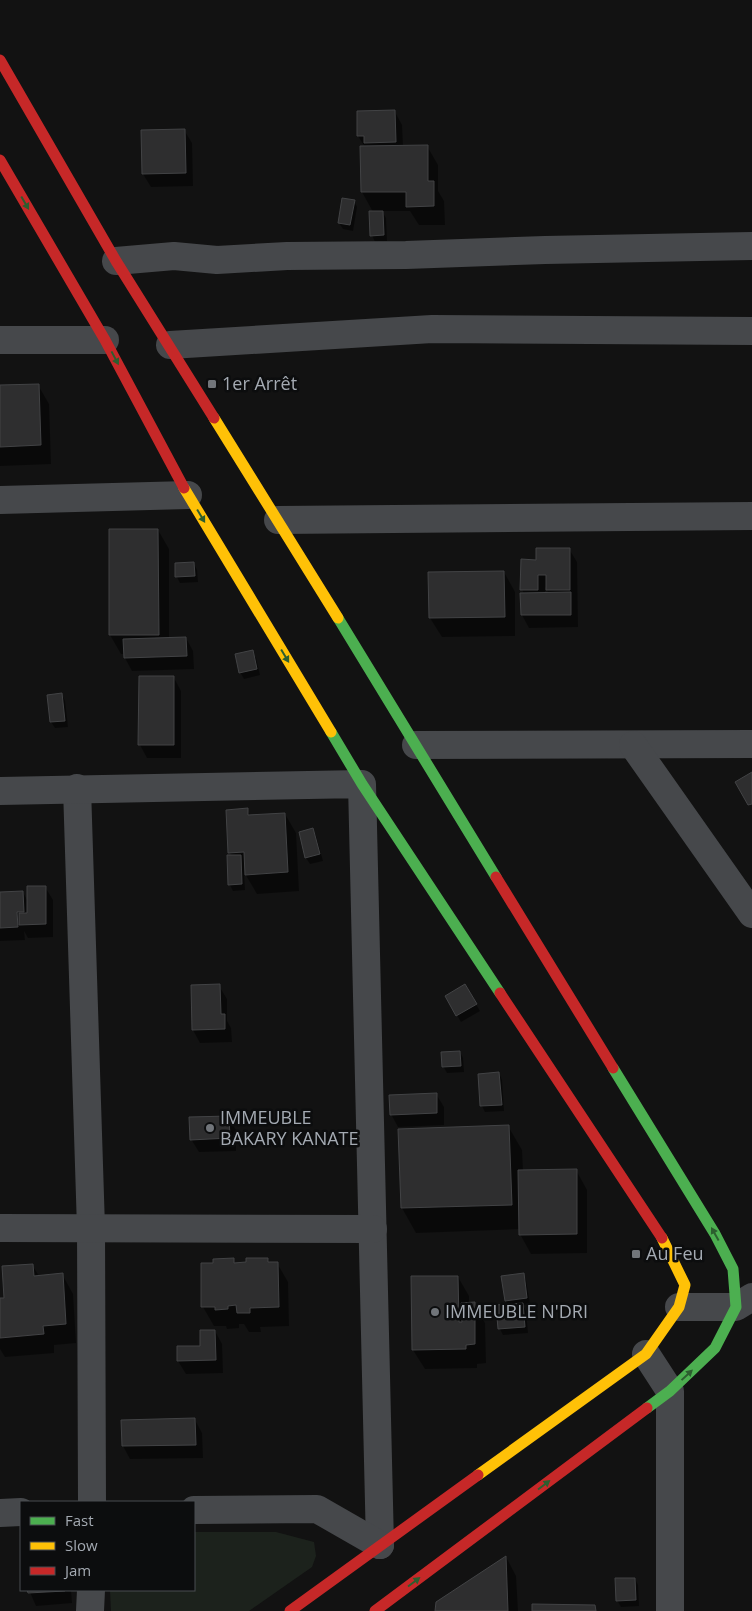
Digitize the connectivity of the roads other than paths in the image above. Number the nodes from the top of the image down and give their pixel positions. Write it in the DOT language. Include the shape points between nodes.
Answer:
graph roads {
  1 [pos="0,60"];
  2 [pos="0,160"];
  3 [pos="752,246"];
  4 [pos="116,261"];
  5 [pos="752,331"];
  6 [pos="0,340"];
  7 [pos="105,340"];
  8 [pos="170,345"];
  9 [pos="188,495"];
  10 [pos="0,500"];
  11 [pos="752,516"];
  12 [pos="278,520"];
  13 [pos="752,744"];
  14 [pos="416,745"];
  15 [pos="633,745"];
  16 [pos="362,784"];
  17 [pos="77,788"];
  18 [pos="0,791"];
  19 [pos="752,914"];
  20 [pos="0,1228"];
  21 [pos="91,1228"];
  22 [pos="373,1229"];
  23 [pos="744,1302"];
  24 [pos="679,1307"];
  25 [pos="646,1354"];
  26 [pos="670,1390"];
  27 [pos="92,1501"];
  28 [pos="195,1510"];
  29 [pos="20,1512"];
  30 [pos="0,1513"];
  31 [pos="380,1545"];
  32 [pos="91,1591"];
  33 [pos="90,1611"];
  34 [pos="290,1611"];
  35 [pos="375,1611"];
  36 [pos="670,1611"];
  1 -- 4 [label="main road"];
  2 -- 7 [label="main road, one-way"];
  3 -- 4 [label="street" via="217,260 174,256"];
  4 -- 8 [label="main road"];
  5 -- 8 [label="street" via="432,329"];
  6 -- 7 [label="street"];
  7 -- 9 [label="main road, one-way"];
  8 -- 12 [label="main road"];
  9 -- 10 [label="street"];
  9 -- 16 [label="main road, one-way"];
  11 -- 12 [label="street"];
  12 -- 14 [label="main road"];
  13 -- 15 [label="street"];
  14 -- 15 [label="street"];
  23 -- 14 [label="main road, one-way" via="733,1269 715,1234"];
  15 -- 19 [label="street"];
  16 -- 17 [label="street"];
  16 -- 22 [label="street"];
  16 -- 24 [label="main road" via="666,1244 685,1286"];
  17 -- 18 [label="street"];
  17 -- 21 [label="street"];
  20 -- 21 [label="street"];
  21 -- 22 [label="street"];
  21 -- 27 [label="street"];
  22 -- 31 [label="street"];
  23 -- 24 [label="street"];
  26 -- 23 [label="main road, one-way" via="715,1348"];
  24 -- 25 [label="main road"];
  25 -- 26 [label="street"];
  25 -- 31 [label="main road"];
  35 -- 26 [label="main road, one-way"];
  26 -- 36 [label="street"];
  28 -- 31 [label="street" via="317,1509"];
  29 -- 30 [label="street"];
  31 -- 34 [label="main road"];
  32 -- 33 [label="street"];
}
